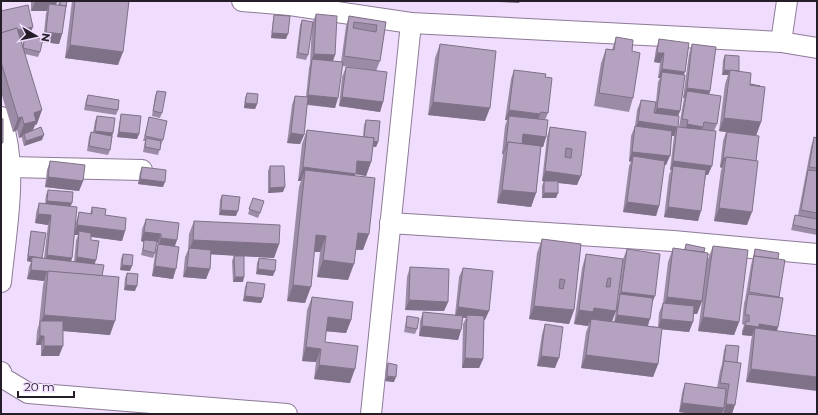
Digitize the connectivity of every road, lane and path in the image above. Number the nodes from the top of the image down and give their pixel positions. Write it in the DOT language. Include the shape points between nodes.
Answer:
graph roads {
  1 [pos="242,1"];
  2 [pos="787,1"];
  3 [pos="290,3"];
  4 [pos="411,23"];
  5 [pos="781,42"];
  6 [pos="817,48"];
  7 [pos="1,117"];
  8 [pos="9,167"];
  9 [pos="142,170"];
  10 [pos="5,196"];
  11 [pos="390,223"];
  12 [pos="817,254"];
  13 [pos="1,282"];
  14 [pos="1,372"];
  15 [pos="287,414"];
  16 [pos="371,414"];
  1 -- 3 [label="street"];
  2 -- 5 [label="street"];
  3 -- 4 [label="street"];
  4 -- 5 [label="street"];
  4 -- 11 [label="street"];
  5 -- 6 [label="street"];
  7 -- 8 [label="street" via="5,128"];
  8 -- 9 [label="street"];
  8 -- 10 [label="street"];
  10 -- 13 [label="street"];
  11 -- 12 [label="street" via="672,241"];
  11 -- 16 [label="street"];
  14 -- 15 [label="street" via="3,378 28,392"];
}
